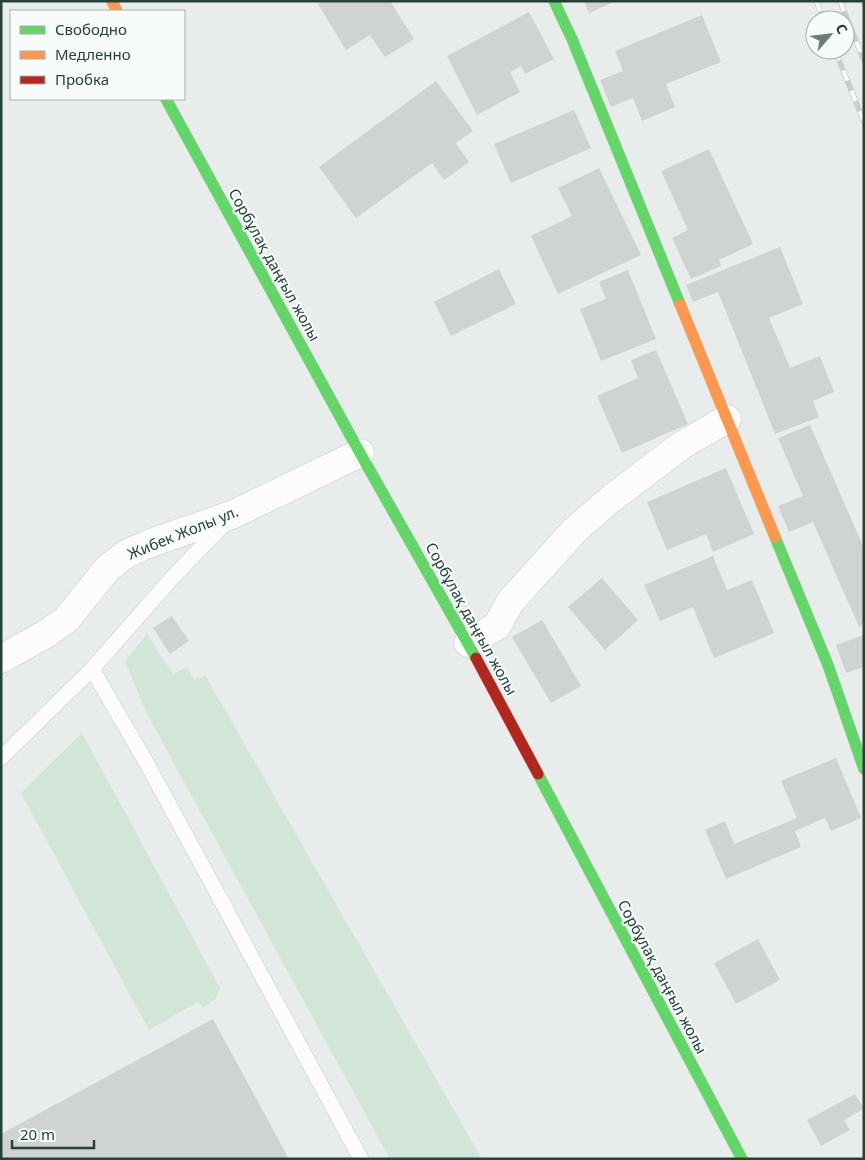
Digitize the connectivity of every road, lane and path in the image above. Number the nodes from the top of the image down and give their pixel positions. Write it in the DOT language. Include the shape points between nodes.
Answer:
graph roads {
  1 [pos="554,1"];
  2 [pos="167,100"];
  3 [pos="727,419"];
  4 [pos="360,453"];
  5 [pos="234,514"];
  6 [pos="468,643"];
  7 [pos="1,659"];
  8 [pos="92,669"];
  9 [pos="1,758"];
  10 [pos="864,769"];
  11 [pos="361,1159"];
  12 [pos="742,1159"];
  1 -- 3 [label="main road"];
  2 -- 4 [label="main road, Сорбұлақ даңғыл жолы"];
  3 -- 6 [label="street" via="682,445 612,498 575,530 510,602 497,626"];
  3 -- 10 [label="main road" via="828,665"];
  4 -- 5 [label="street, Жибек Жолы ул."];
  4 -- 6 [label="main road, Сорбұлақ даңғыл жолы"];
  5 -- 7 [label="street, Жибек Жолы ул." via="126,554 107,569 66,620"];
  5 -- 8 [label="lane"];
  6 -- 12 [label="main road, Сорбұлақ даңғыл жолы"];
  8 -- 9 [label="lane"];
  8 -- 11 [label="lane" via="146,762"];
}
